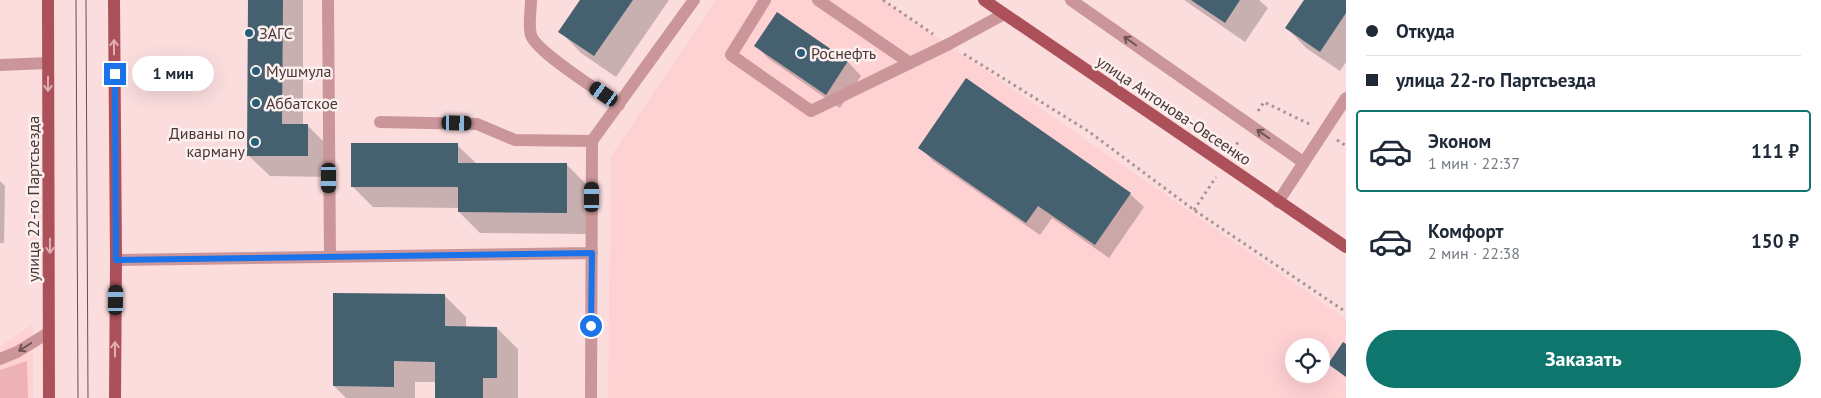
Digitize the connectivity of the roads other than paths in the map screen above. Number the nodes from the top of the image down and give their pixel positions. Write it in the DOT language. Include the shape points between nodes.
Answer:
graph roads {
  1 [pos="48,0"];
  2 [pos="114,0"];
  3 [pos="328,0"];
  4 [pos="530,0"];
  5 [pos="694,0"];
  6 [pos="765,0"];
  7 [pos="818,0"];
  8 [pos="984,0"];
  9 [pos="1071,0"];
  10 [pos="1004,14"];
  11 [pos="48,63"];
  12 [pos="910,63"];
  13 [pos="0,64"];
  14 [pos="1346,98"];
  15 [pos="618,104"];
  16 [pos="380,122"];
  17 [pos="592,141"];
  18 [pos="1303,162"];
  19 [pos="1278,202"];
  20 [pos="1346,247"];
  21 [pos="592,253"];
  22 [pos="330,256"];
  23 [pos="116,260"];
  24 [pos="48,333"];
  25 [pos="0,359"];
  26 [pos="49,398"];
  27 [pos="115,398"];
  28 [pos="591,398"];
  1 -- 11 [label="main road, улица 22-го Партсъезда"];
  23 -- 2 [label="main road, one-way"];
  3 -- 22 [label="street"];
  4 -- 15 [label="street" via="530,34 535,43"];
  5 -- 15 [label="street"];
  6 -- 12 [label="street" via="731,55 811,111"];
  7 -- 12 [label="street"];
  8 -- 10 [label="main road, улица Антонова-Овсеенко"];
  18 -- 9 [label="street, one-way"];
  10 -- 12 [label="street"];
  10 -- 19 [label="main road, улица Антонова-Овсеенко"];
  11 -- 13 [label="street"];
  11 -- 24 [label="main road, улица 22-го Партсъезда, one-way"];
  14 -- 18 [label="street"];
  15 -- 17 [label="street"];
  16 -- 17 [label="street" via="477,124 514,140"];
  17 -- 21 [label="street"];
  18 -- 19 [label="street"];
  19 -- 20 [label="main road, улица Антонова-Овсеенко"];
  21 -- 22 [label="street"];
  21 -- 28 [label="street"];
  22 -- 23 [label="street"];
  27 -- 23 [label="main road, one-way"];
  24 -- 25 [label="street, one-way"];
  24 -- 26 [label="main road, улица 22-го Партсъезда"];
}
